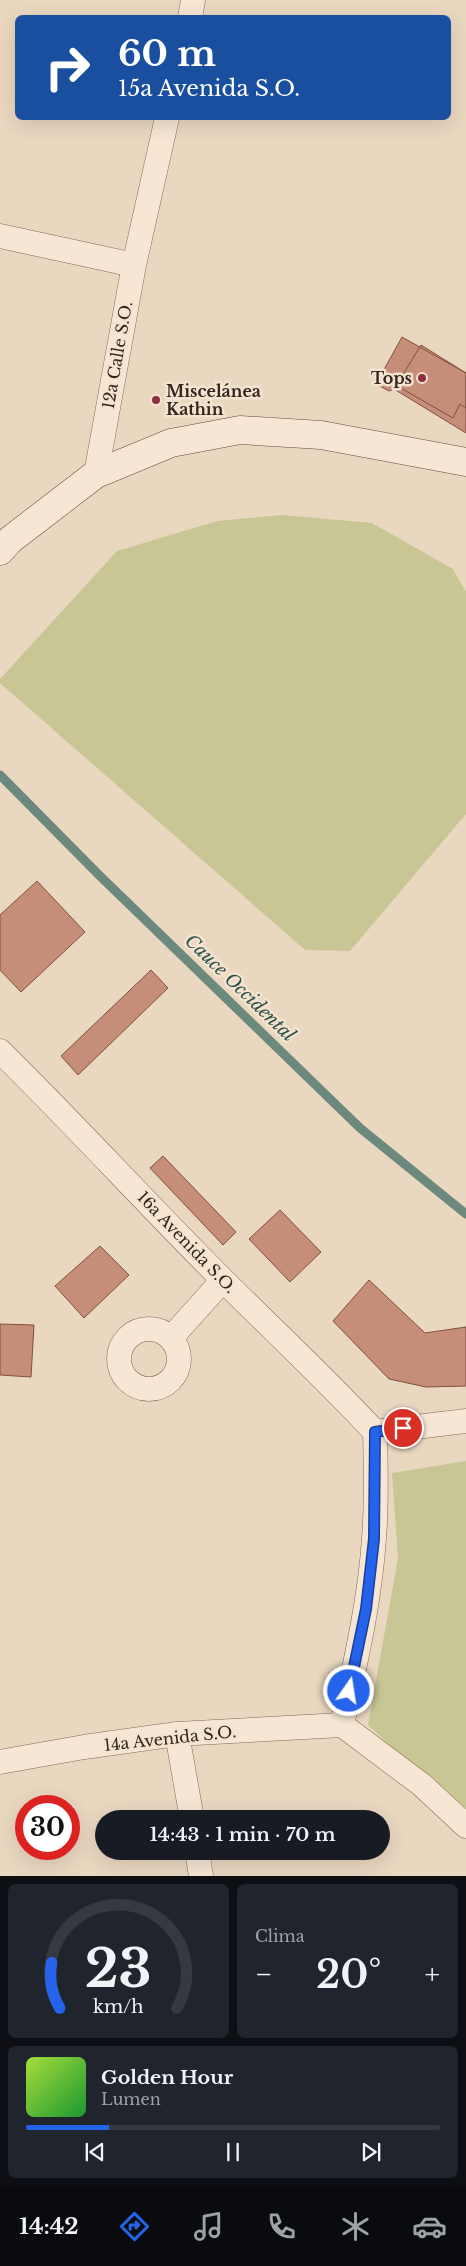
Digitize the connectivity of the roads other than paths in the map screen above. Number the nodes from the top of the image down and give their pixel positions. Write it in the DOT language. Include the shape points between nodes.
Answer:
graph roads {
  1 [pos="194,0"];
  2 [pos="191,15"];
  3 [pos="167,120"];
  4 [pos="0,236"];
  5 [pos="134,265"];
  6 [pos="466,462"];
  7 [pos="96,474"];
  8 [pos="0,550"];
  9 [pos="0,1051"];
  10 [pos="223,1280"];
  11 [pos="171,1338"];
  12 [pos="466,1421"];
  13 [pos="375,1432"];
  14 [pos="342,1725"];
  15 [pos="178,1734"];
  16 [pos="0,1762"];
  17 [pos="191,1810"];
  18 [pos="466,1826"];
  19 [pos="198,1860"];
  20 [pos="201,1876"];
  1 -- 2 [label="street"];
  3 -- 5 [label="street, 12a Calle S.O."];
  4 -- 5 [label="street"];
  5 -- 7 [label="street, 12a Calle S.O."];
  6 -- 7 [label="street" via="320,434 240,430 171,443"];
  7 -- 8 [label="street"];
  9 -- 10 [label="street, 16a Avenida S.O."];
  10 -- 11 [label="street"];
  10 -- 13 [label="street, 16a Avenida S.O."];
  12 -- 13 [label="street"];
  13 -- 14 [label="street" via="371,1568"];
  14 -- 15 [label="street, 14a Avenida S.O."];
  14 -- 18 [label="street" via="422,1785"];
  15 -- 16 [label="street, 14a Avenida S.O."];
  15 -- 17 [label="street"];
  19 -- 20 [label="street"];
}
